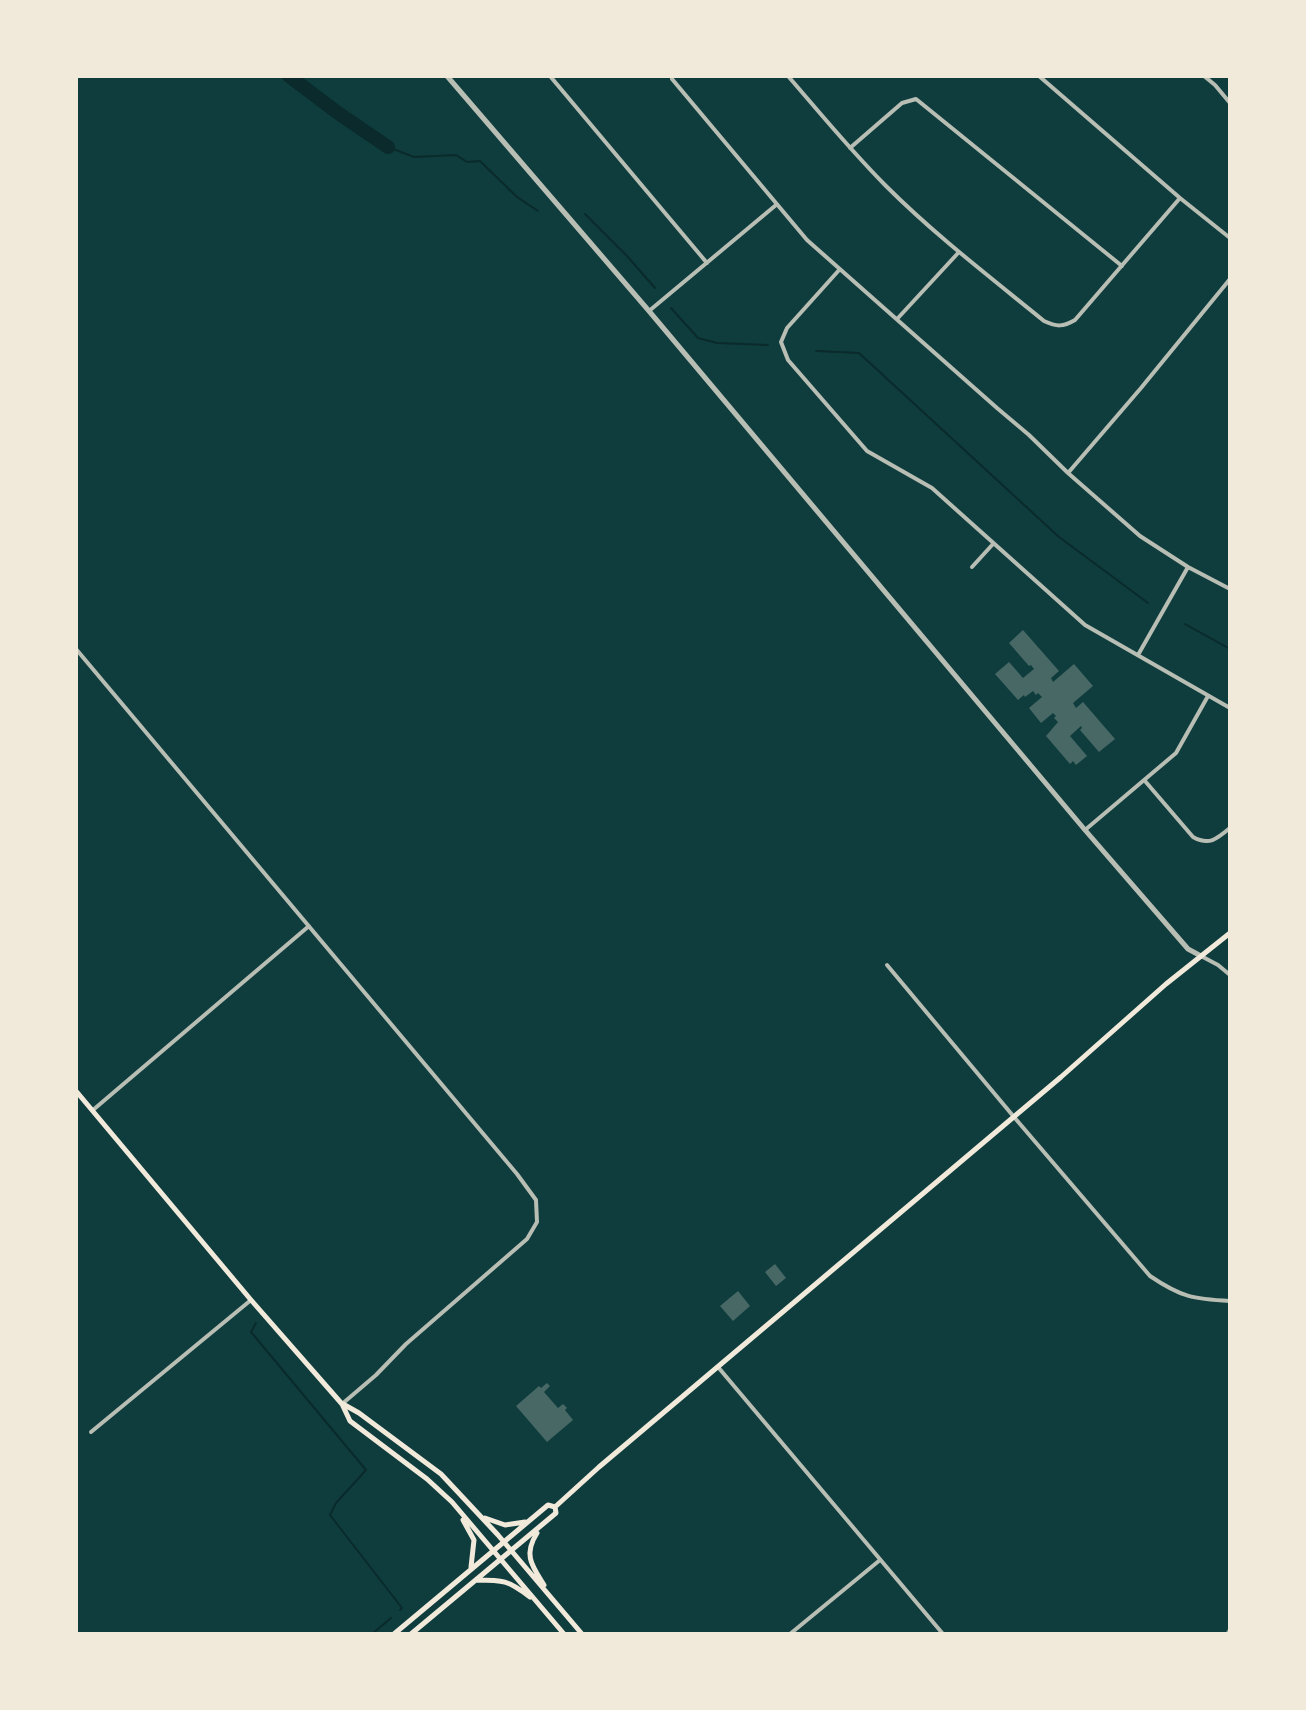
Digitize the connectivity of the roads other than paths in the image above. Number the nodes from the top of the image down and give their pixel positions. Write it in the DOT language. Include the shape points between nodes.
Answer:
graph roads {
  1 [pos="447,76"];
  2 [pos="550,76"];
  3 [pos="672,76"];
  4 [pos="789,76"];
  5 [pos="1039,76"];
  6 [pos="1204,76"];
  7 [pos="1230,103"];
  8 [pos="850,148"];
  9 [pos="1180,198"];
  10 [pos="777,205"];
  11 [pos="1230,238"];
  12 [pos="959,252"];
  13 [pos="707,263"];
  14 [pos="1122,266"];
  15 [pos="840,269"];
  16 [pos="1230,279"];
  17 [pos="649,311"];
  18 [pos="897,318"];
  19 [pos="1068,473"];
  20 [pos="993,544"];
  21 [pos="972,567"];
  22 [pos="1188,567"];
  23 [pos="1230,589"];
  24 [pos="76,649"];
  25 [pos="1138,655"];
  26 [pos="1208,696"];
  27 [pos="1230,708"];
  28 [pos="1145,781"];
  29 [pos="1230,828"];
  30 [pos="1085,830"];
  31 [pos="309,926"];
  32 [pos="1230,933"];
  33 [pos="1201,956"];
  34 [pos="887,965"];
  35 [pos="1230,975"];
  36 [pos="76,1091"];
  37 [pos="93,1110"];
  38 [pos="1014,1117"];
  39 [pos="251,1300"];
  40 [pos="1230,1301"];
  41 [pos="718,1367"];
  42 [pos="342,1404"];
  43 [pos="91,1432"];
  44 [pos="452,1502"];
  45 [pos="555,1507"];
  46 [pos="477,1513"];
  47 [pos="527,1522"];
  48 [pos="541,1527"];
  49 [pos="503,1542"];
  50 [pos="493,1550"];
  51 [pos="511,1551"];
  52 [pos="500,1559"];
  53 [pos="880,1560"];
  54 [pos="471,1568"];
  55 [pos="475,1580"];
  56 [pos="551,1597"];
  57 [pos="538,1603"];
  58 [pos="394,1634"];
  59 [pos="411,1634"];
  60 [pos="564,1634"];
  61 [pos="582,1634"];
  62 [pos="790,1634"];
  63 [pos="943,1634"];
  1 -- 17 [label="street"];
  2 -- 13 [label="street"];
  3 -- 10 [label="street"];
  4 -- 8 [label="street"];
  5 -- 9 [label="street"];
  6 -- 7 [label="street"];
  8 -- 12 [label="street"];
  8 -- 14 [label="street" via="902,103 916,99"];
  9 -- 11 [label="street"];
  9 -- 14 [label="street"];
  10 -- 13 [label="street"];
  10 -- 15 [label="street"];
  12 -- 14 [label="street" via="1044,321 1063,327"];
  12 -- 18 [label="street"];
  13 -- 17 [label="street"];
  15 -- 18 [label="street"];
  15 -- 20 [label="street" via="787,328 781,342 788,360 867,451 932,488"];
  16 -- 19 [label="street"];
  17 -- 30 [label="street"];
  18 -- 19 [label="street"];
  19 -- 22 [label="street" via="1140,536"];
  20 -- 21 [label="street"];
  20 -- 25 [label="street" via="1085,625"];
  22 -- 23 [label="street"];
  22 -- 25 [label="street"];
  24 -- 31 [label="street"];
  25 -- 26 [label="street"];
  26 -- 27 [label="street"];
  26 -- 28 [label="street" via="1176,753"];
  28 -- 29 [label="street" via="1202,842 1213,842"];
  28 -- 30 [label="street"];
  30 -- 33 [label="street" via="1188,949"];
  31 -- 37 [label="street"];
  31 -- 42 [label="street" via="536,1200 537,1222 527,1239"];
  32 -- 33 [label="main road"];
  33 -- 35 [label="street"];
  33 -- 38 [label="main road"];
  34 -- 38 [label="street"];
  36 -- 37 [label="main road"];
  37 -- 39 [label="main road"];
  38 -- 40 [label="street" via="1150,1276 1196,1299"];
  38 -- 41 [label="main road"];
  39 -- 42 [label="main road"];
  39 -- 43 [label="street"];
  41 -- 45 [label="main road"];
  41 -- 53 [label="street"];
  42 -- 44 [label="main road" via="350,1421"];
  42 -- 46 [label="main road" via="441,1474"];
  44 -- 50 [label="main road"];
  44 -- 54 [label="main road" via="474,1540"];
  45 -- 47 [label="main road" via="548,1505"];
  45 -- 48 [label="main road" via="556,1513"];
  46 -- 47 [label="main road" via="505,1525"];
  46 -- 49 [label="main road"];
  47 -- 49 [label="main road"];
  48 -- 51 [label="main road"];
  48 -- 56 [label="main road" via="529,1548 532,1566"];
  49 -- 50 [label="main road"];
  49 -- 51 [label="main road"];
  50 -- 52 [label="main road"];
  50 -- 54 [label="main road"];
  51 -- 52 [label="main road"];
  51 -- 56 [label="main road"];
  52 -- 55 [label="main road"];
  52 -- 57 [label="main road"];
  53 -- 62 [label="street"];
  53 -- 63 [label="street"];
  54 -- 58 [label="main road"];
  55 -- 57 [label="main road" via="512,1583"];
  55 -- 59 [label="main road"];
  56 -- 61 [label="main road"];
  57 -- 60 [label="main road"];
}
